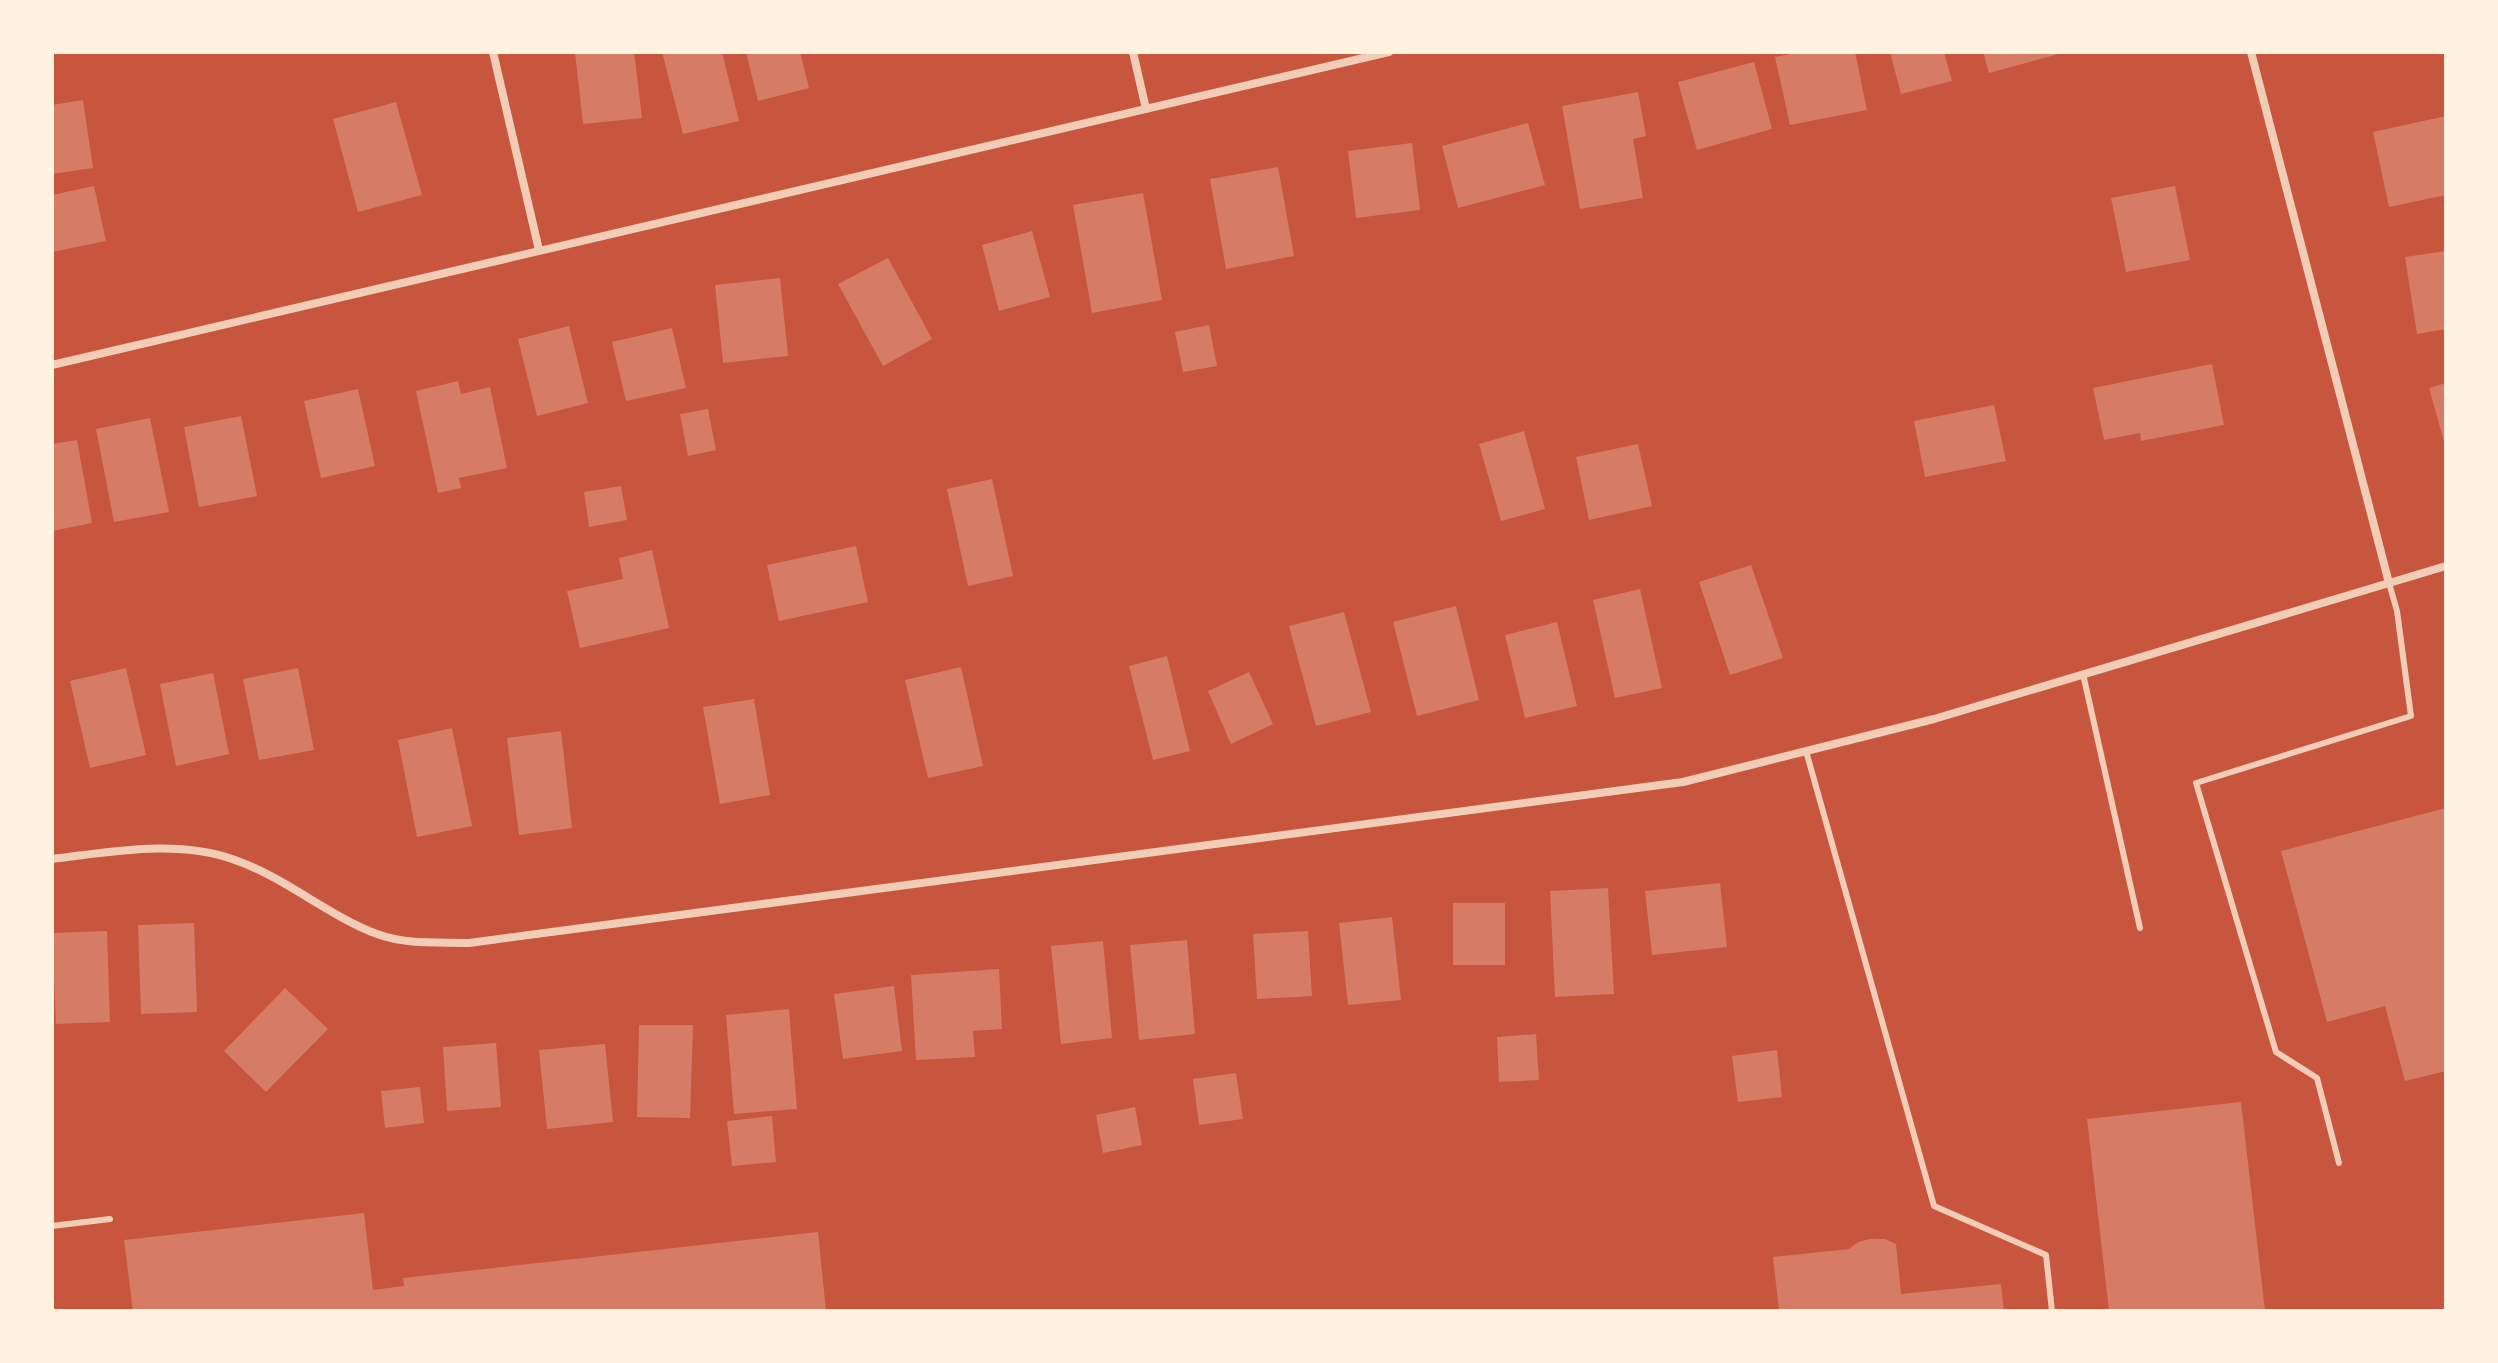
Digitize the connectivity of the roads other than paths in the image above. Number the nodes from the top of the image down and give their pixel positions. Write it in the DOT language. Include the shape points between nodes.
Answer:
graph roads {
  1 [pos="493,52"];
  2 [pos="1133,52"];
  3 [pos="1389,52"];
  4 [pos="2251,52"];
  5 [pos="1146,109"];
  6 [pos="539,250"];
  7 [pos="52,365"];
  8 [pos="2446,566"];
  9 [pos="2389,583"];
  10 [pos="2083,674"];
  11 [pos="1806,751"];
  12 [pos="52,859"];
  13 [pos="2140,928"];
  14 [pos="2339,1163"];
  15 [pos="110,1219"];
  16 [pos="52,1226"];
  17 [pos="2052,1311"];
  1 -- 6 [label="street"];
  2 -- 5 [label="street"];
  3 -- 5 [label="street"];
  4 -- 9 [label="street"];
  5 -- 6 [label="street"];
  6 -- 7 [label="street"];
  8 -- 9 [label="street"];
  9 -- 10 [label="street"];
  9 -- 14 [label="lane" via="2411,716 2196,783 2276,1052 2317,1078"];
  10 -- 11 [label="street"];
  10 -- 13 [label="lane"];
  11 -- 12 [label="street" via="1683,782 469,943 411,942 377,934 236,860 194,850"];
  11 -- 17 [label="lane" via="1934,1206 2046,1255"];
  15 -- 16 [label="lane"];
}
